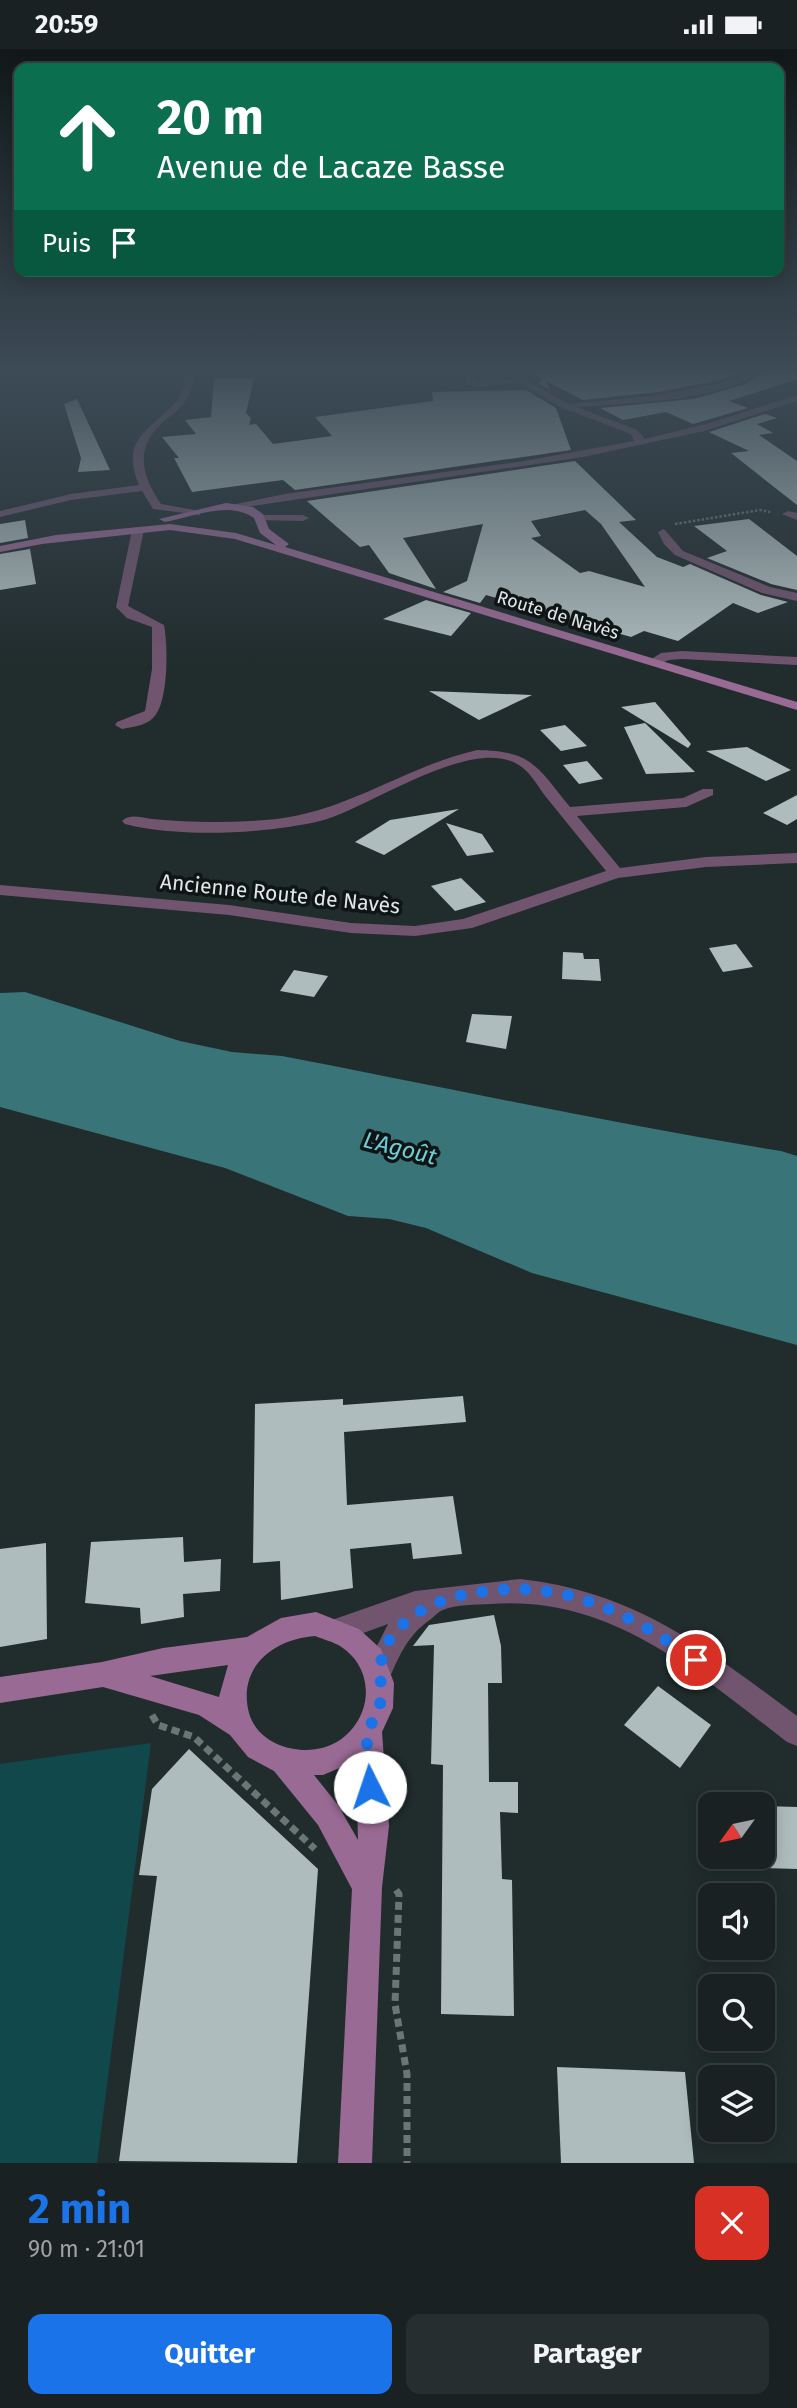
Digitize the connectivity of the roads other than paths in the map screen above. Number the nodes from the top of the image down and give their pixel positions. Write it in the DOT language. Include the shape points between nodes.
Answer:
graph roads {
  1 [pos="137,471"];
  2 [pos="460,471"];
  3 [pos="144,488"];
  4 [pos="316,492"];
  5 [pos="226,507"];
  6 [pos="200,512"];
  7 [pos="0,514"];
  8 [pos="260,518"];
  9 [pos="303,518"];
  10 [pos="138,530"];
  11 [pos="212,531"];
  12 [pos="664,531"];
  13 [pos="43,541"];
  14 [pos="0,549"];
  15 [pos="309,557"];
  16 [pos="797,597"];
  17 [pos="797,661"];
  18 [pos="654,662"];
  19 [pos="797,706"];
  20 [pos="122,725"];
  21 [pos="708,792"];
  22 [pos="566,812"];
  23 [pos="130,821"];
  24 [pos="797,858"];
  25 [pos="616,873"];
  26 [pos="0,890"];
  27 [pos="436,1601"];
  28 [pos="338,1629"];
  29 [pos="253,1648"];
  30 [pos="379,1671"];
  31 [pos="102,1675"];
  32 [pos="0,1690"];
  33 [pos="239,1725"];
  34 [pos="368,1732"];
  35 [pos="797,1733"];
  36 [pos="284,1761"];
  37 [pos="378,1886"];
  38 [pos="355,2163"];
  1 -- 3 [label="street"];
  2 -- 4 [label="street"];
  3 -- 6 [label="street" via="159,509"];
  3 -- 7 [label="street" via="71,497"];
  4 -- 5 [label="street"];
  4 -- 8 [label="street" via="278,502"];
  5 -- 6 [label="main road"];
  5 -- 8 [label="main road" via="247,509"];
  6 -- 11 [label="main road" via="194,523"];
  6 -- 13 [label="main road"];
  8 -- 9 [label="street"];
  8 -- 11 [label="main road" via="241,531"];
  8 -- 15 [label="main road" via="268,534"];
  10 -- 11 [label="main road"];
  10 -- 13 [label="main road"];
  10 -- 20 [label="street" via="122,607 158,625 158,669 153,709 142,719"];
  11 -- 15 [label="main road"];
  12 -- 16 [label="street" via="679,552 766,590"];
  13 -- 14 [label="main road"];
  15 -- 18 [label="main road, Route de Navès"];
  17 -- 18 [label="street" via="682,655"];
  18 -- 19 [label="main road, Route de Navès"];
  21 -- 22 [label="street" via="686,802"];
  22 -- 23 [label="street" via="527,764 491,751 458,757 350,807 301,821"];
  22 -- 25 [label="street"];
  24 -- 25 [label="street, Ancienne Route de Navès" via="716,861"];
  25 -- 26 [label="street, Ancienne Route de Navès" via="466,924 399,931 229,910"];
  27 -- 28 [label="street" via="399,1608 366,1625"];
  27 -- 30 [label="street" via="409,1619 388,1643"];
  27 -- 35 [label="street" via="528,1588 602,1604 652,1629"];
  28 -- 29 [label="main road" via="316,1624 293,1626 271,1634"];
  28 -- 30 [label="main road" via="369,1653"];
  29 -- 31 [label="main road" via="163,1660"];
  29 -- 33 [label="main road" via="233,1685"];
  30 -- 34 [label="main road" via="382,1691"];
  31 -- 32 [label="main road"];
  31 -- 33 [label="main road" via="206,1704"];
  33 -- 36 [label="main road" via="265,1754"];
  34 -- 36 [label="main road" via="355,1746 322,1762"];
  34 -- 37 [label="main road"];
  36 -- 37 [label="main road"];
  37 -- 38 [label="main road"];
}
